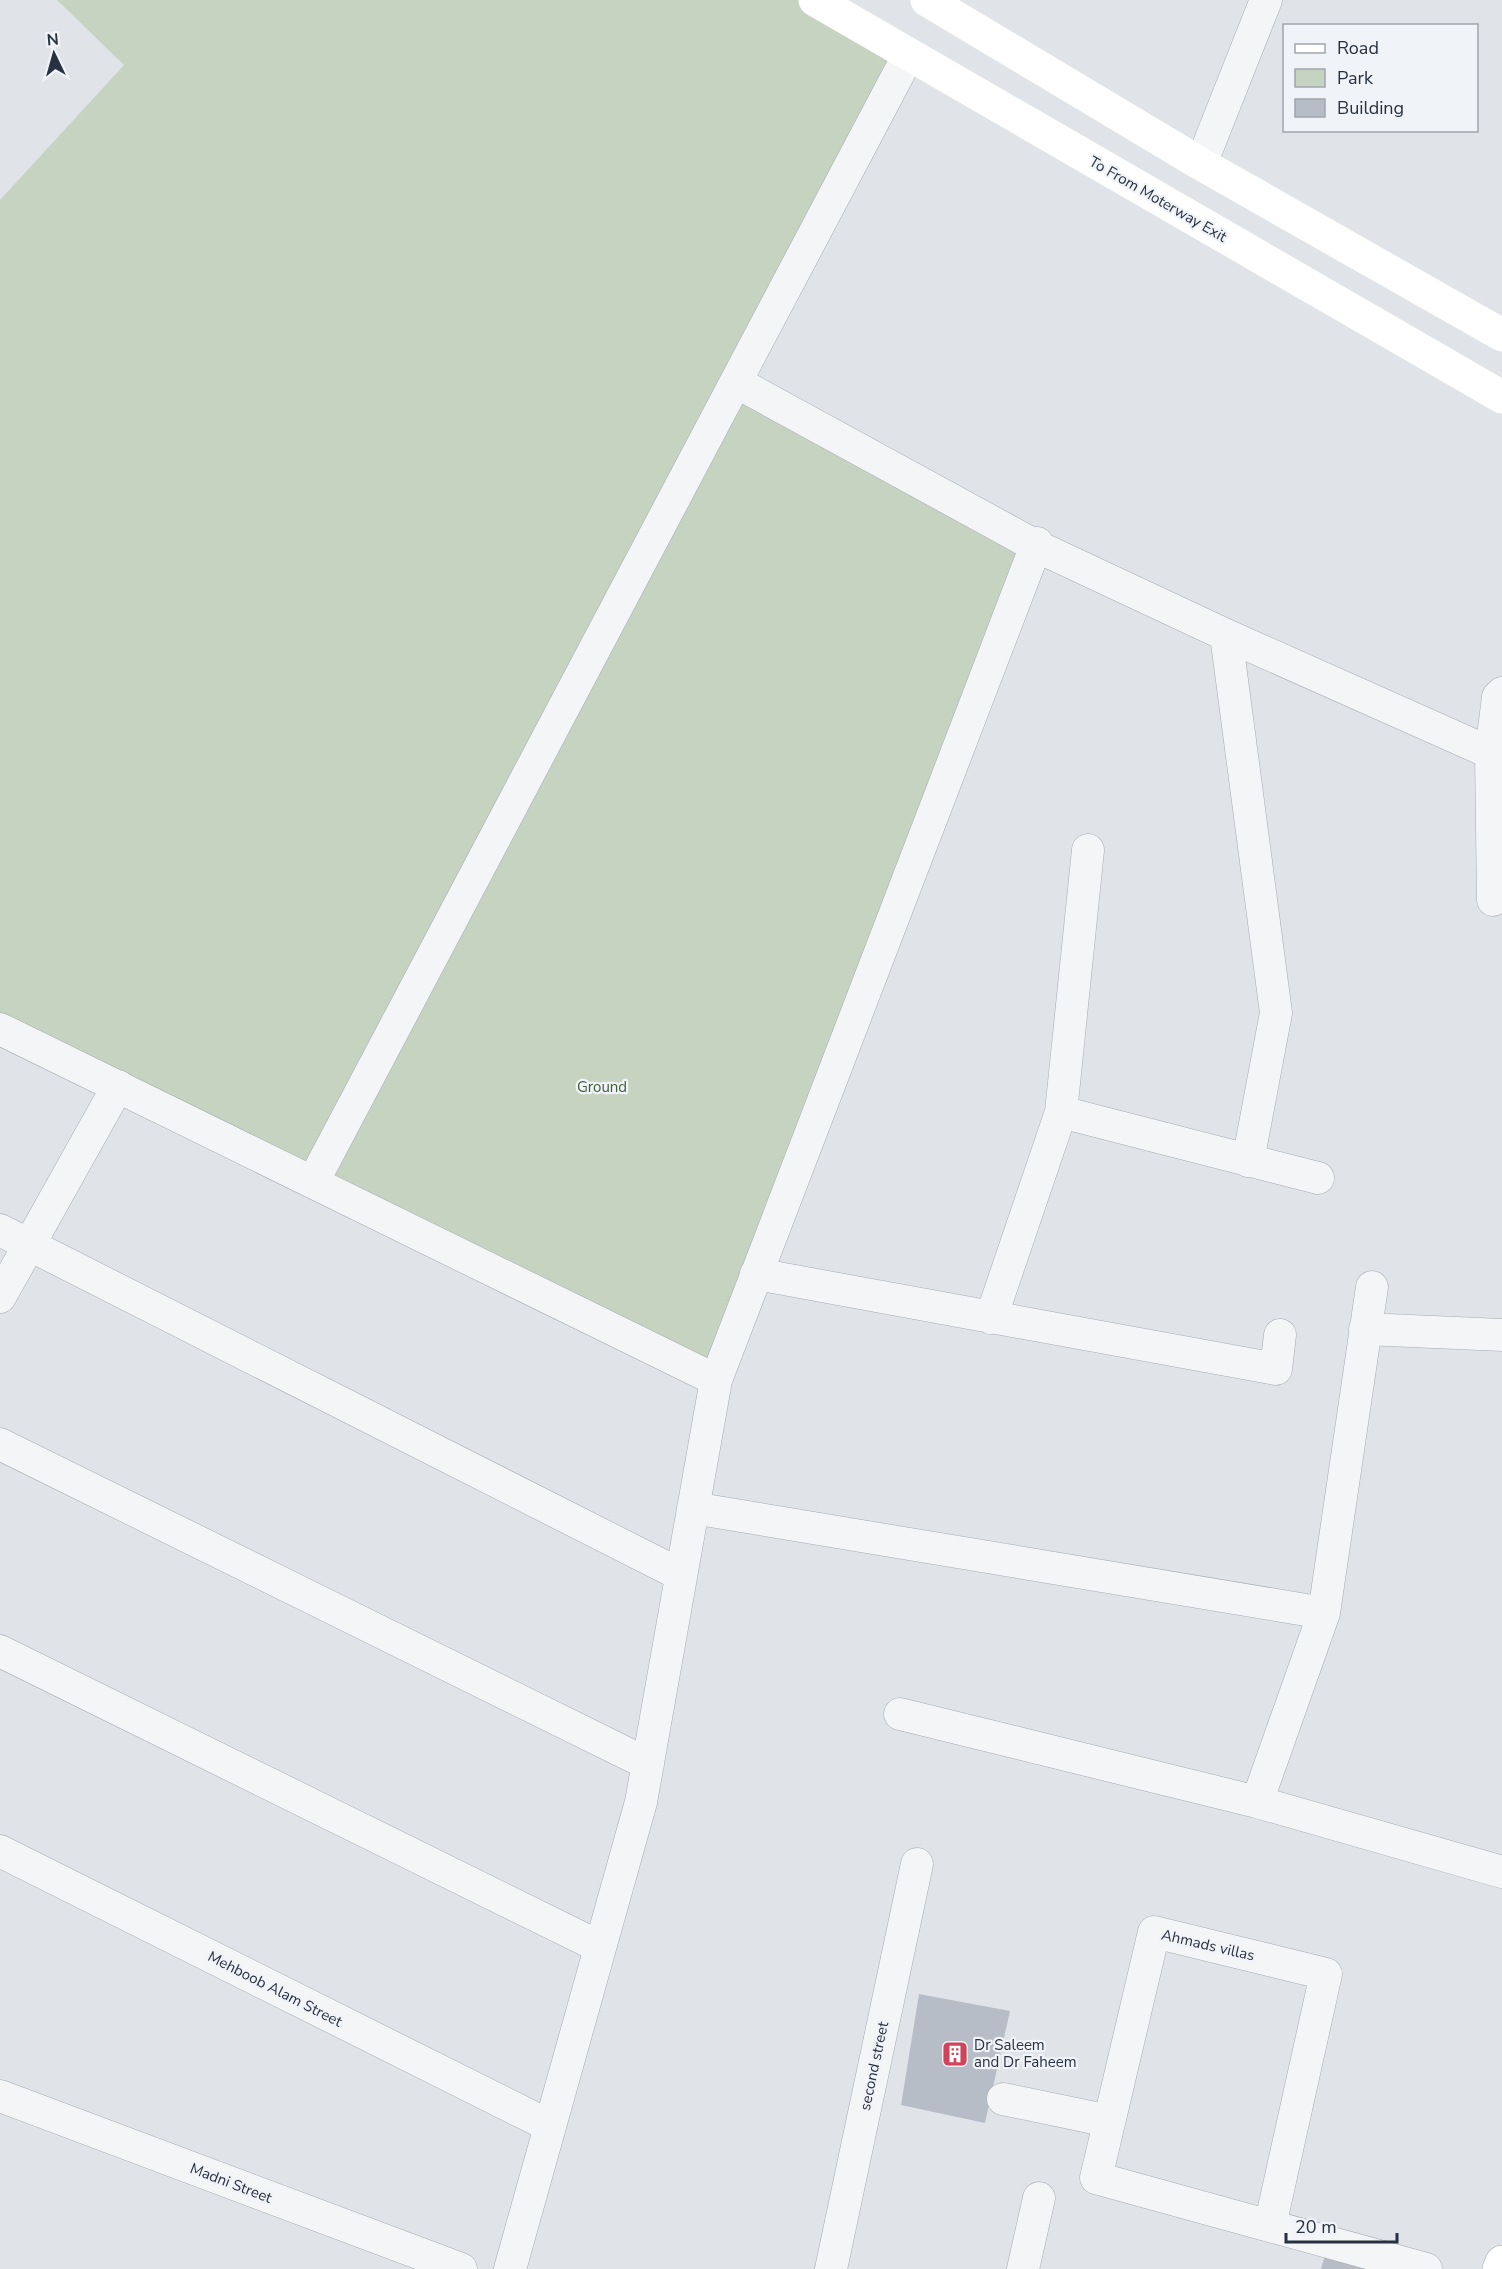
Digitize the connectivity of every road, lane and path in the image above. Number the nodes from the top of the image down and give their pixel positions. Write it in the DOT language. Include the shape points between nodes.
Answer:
graph roads {
  1 [pos="815,0"];
  2 [pos="927,0"];
  3 [pos="1266,0"];
  4 [pos="908,56"];
  5 [pos="1201,164"];
  6 [pos="1502,335"];
  7 [pos="736,382"];
  8 [pos="1502,398"];
  9 [pos="1037,544"];
  10 [pos="1226,635"];
  11 [pos="1502,693"];
  12 [pos="1491,753"];
  13 [pos="1088,850"];
  14 [pos="1493,900"];
  15 [pos="0,1029"];
  16 [pos="118,1086"];
  17 [pos="1061,1112"];
  18 [pos="1248,1161"];
  19 [pos="1318,1178"];
  20 [pos="313,1182"];
  21 [pos="0,1230"];
  22 [pos="28,1244"];
  23 [pos="756,1274"];
  24 [pos="1372,1287"];
  25 [pos="0,1297"];
  26 [pos="991,1318"];
  27 [pos="1365,1329"];
  28 [pos="1280,1335"];
  29 [pos="1502,1335"];
  30 [pos="716,1380"];
  31 [pos="0,1444"];
  32 [pos="693,1508"];
  33 [pos="681,1575"];
  34 [pos="1324,1613"];
  35 [pos="0,1651"];
  36 [pos="900,1714"];
  37 [pos="648,1764"];
  38 [pos="1257,1802"];
  39 [pos="0,1851"];
  40 [pos="917,1864"];
  41 [pos="1502,1872"];
  42 [pos="600,1947"];
  43 [pos="0,2096"];
  44 [pos="1003,2099"];
  45 [pos="1109,2121"];
  46 [pos="550,2126"];
  47 [pos="1040,2198"];
  48 [pos="1270,2226"];
  49 [pos="1502,2262"];
  50 [pos="461,2269"];
  51 [pos="510,2269"];
  52 [pos="831,2269"];
  53 [pos="1023,2269"];
  54 [pos="1426,2269"];
  55 [pos="1499,2269"];
  1 -- 4 [label="main road, To From Moterway Exit"];
  2 -- 5 [label="main road"];
  3 -- 5 [label="street"];
  4 -- 7 [label="street"];
  4 -- 8 [label="main road, To From Moterway Exit"];
  5 -- 6 [label="main road"];
  7 -- 9 [label="street"];
  7 -- 20 [label="street"];
  9 -- 10 [label="street"];
  9 -- 23 [label="street"];
  10 -- 12 [label="street"];
  10 -- 18 [label="street" via="1276,1013"];
  11 -- 12 [label="street" via="1498,697"];
  12 -- 14 [label="street"];
  13 -- 17 [label="street"];
  15 -- 16 [label="street"];
  16 -- 20 [label="street"];
  16 -- 22 [label="street"];
  17 -- 18 [label="street"];
  17 -- 26 [label="street"];
  18 -- 19 [label="street"];
  20 -- 30 [label="street"];
  21 -- 22 [label="street"];
  22 -- 25 [label="street"];
  22 -- 33 [label="street"];
  23 -- 26 [label="street"];
  23 -- 30 [label="street"];
  24 -- 27 [label="street"];
  26 -- 28 [label="street" via="1276,1369"];
  27 -- 29 [label="street"];
  27 -- 34 [label="street"];
  30 -- 32 [label="street"];
  31 -- 37 [label="street"];
  32 -- 33 [label="street"];
  32 -- 34 [label="street"];
  33 -- 37 [label="street"];
  34 -- 38 [label="street"];
  35 -- 42 [label="street"];
  36 -- 38 [label="street"];
  37 -- 42 [label="street"];
  38 -- 41 [label="street"];
  39 -- 46 [label="street, Mehboob Alam Street"];
  40 -- 52 [label="street, second street"];
  42 -- 46 [label="street"];
  43 -- 50 [label="street, Madni Street"];
  44 -- 45 [label="street"];
  45 -- 48 [label="street, Ahmads villas" via="1096,2178"];
  45 -- 48 [label="street, Ahmads villas" via="1154,1932 1326,1974"];
  46 -- 51 [label="street"];
  47 -- 53 [label="street"];
  48 -- 54 [label="street, Ahmads villas"];
  49 -- 55 [label="main road"];
}
